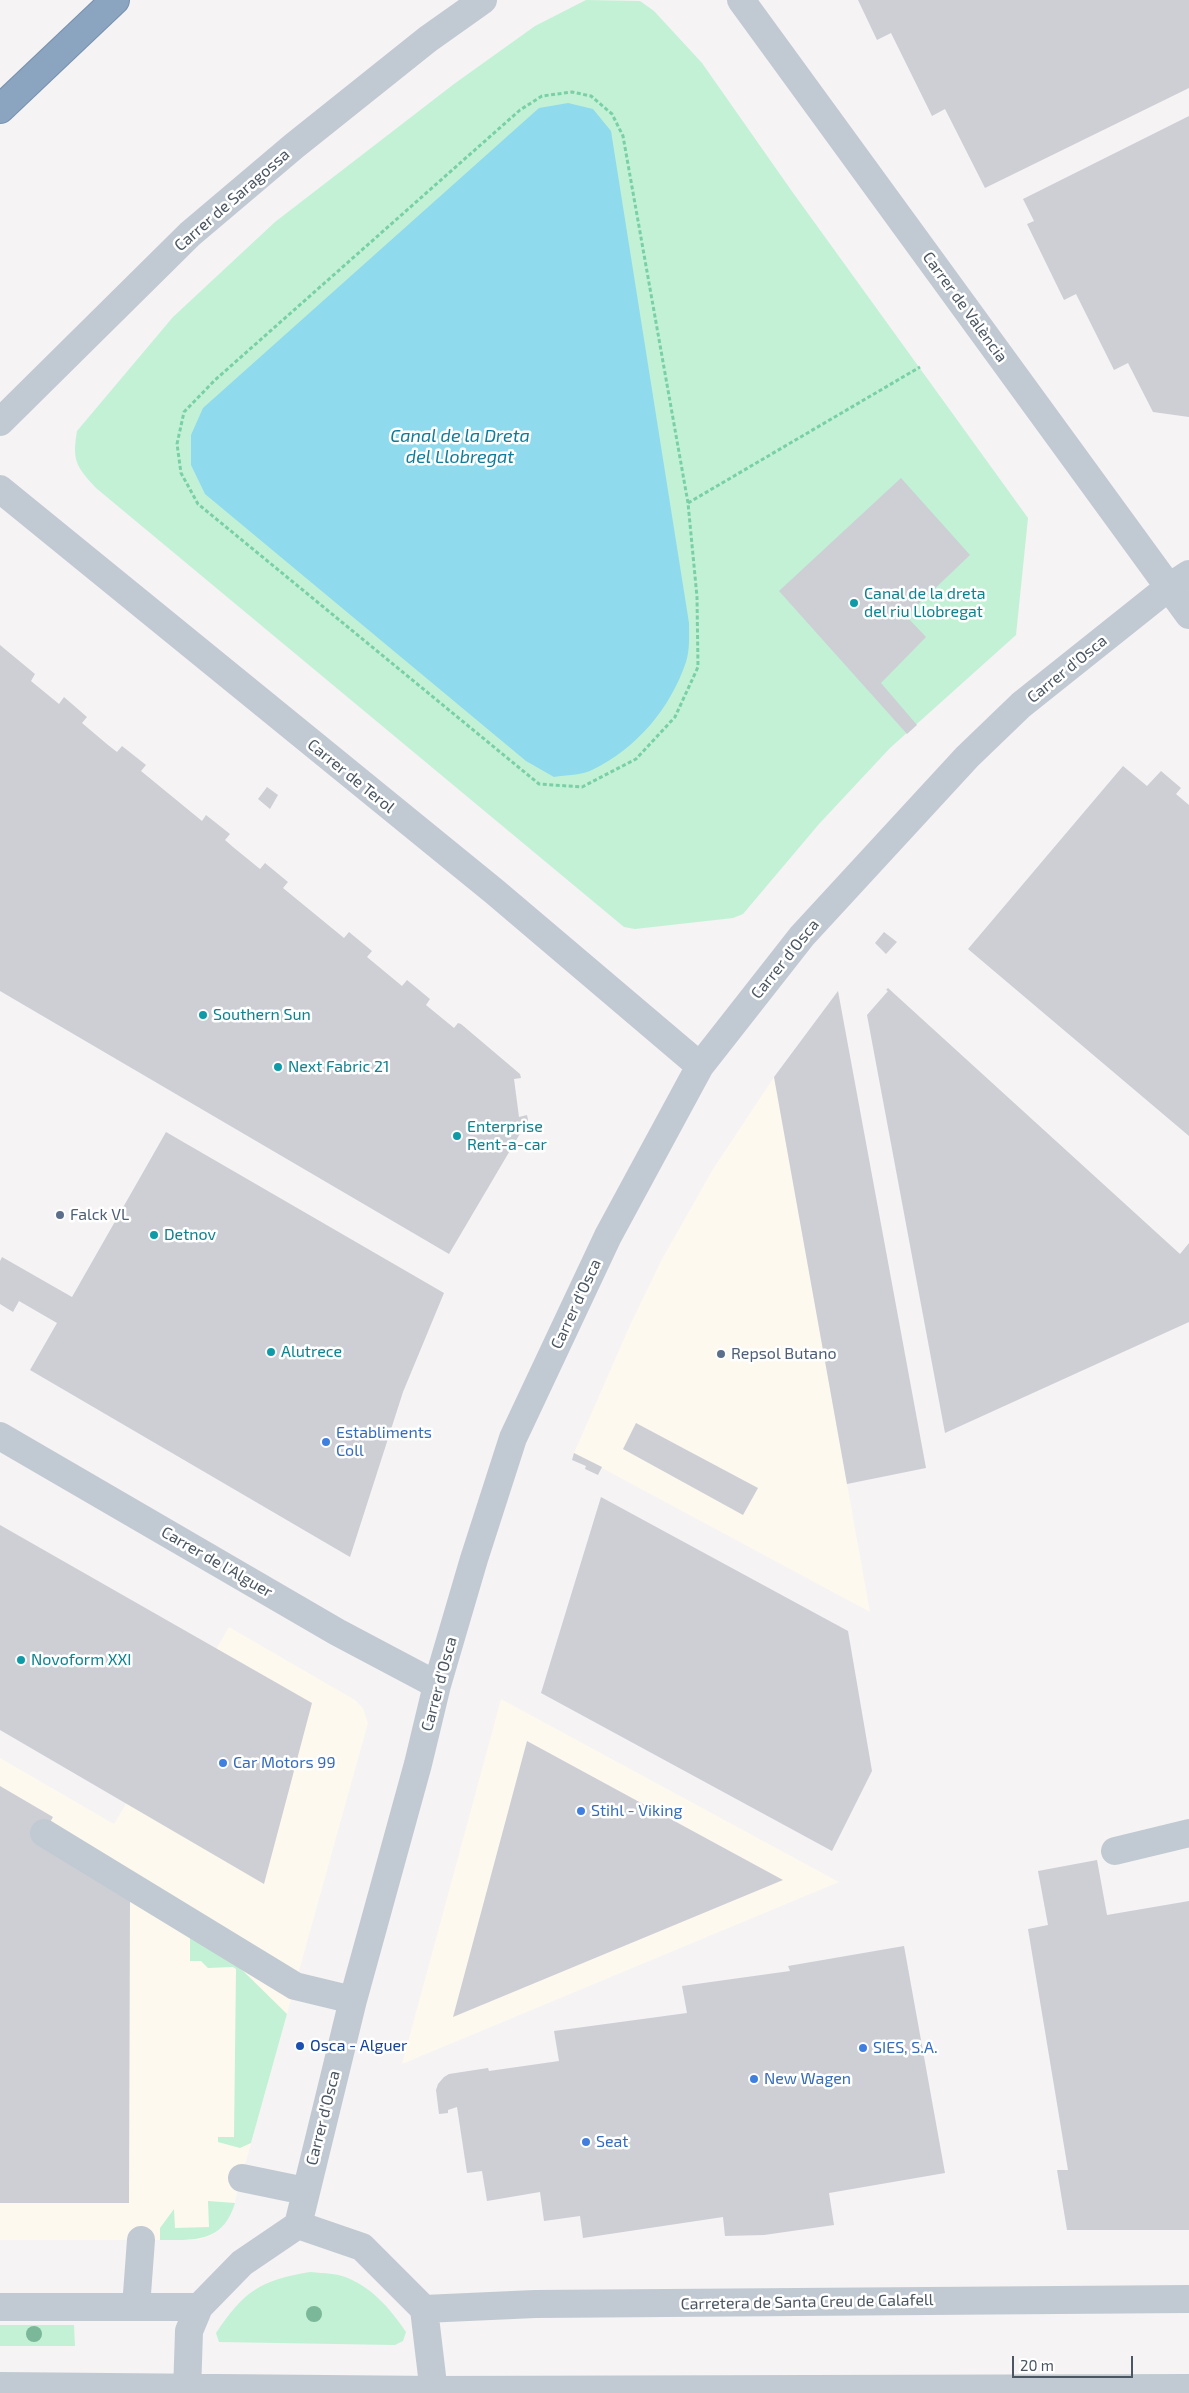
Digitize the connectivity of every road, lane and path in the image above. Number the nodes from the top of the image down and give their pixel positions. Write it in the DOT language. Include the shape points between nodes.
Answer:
graph roads {
  1 [pos="115,0"];
  2 [pos="483,0"];
  3 [pos="741,0"];
  4 [pos="0,108"];
  5 [pos="920,367"];
  6 [pos="0,422"];
  7 [pos="0,489"];
  8 [pos="688,503"];
  9 [pos="1179,580"];
  10 [pos="1189,615"];
  11 [pos="700,1066"];
  12 [pos="0,1436"];
  13 [pos="436,1685"];
  14 [pos="44,1833"];
  15 [pos="1189,1833"];
  16 [pos="1115,1851"];
  17 [pos="352,2000"];
  18 [pos="242,2178"];
  19 [pos="305,2191"];
  20 [pos="298,2225"];
  21 [pos="141,2240"];
  22 [pos="1189,2299"];
  23 [pos="0,2307"];
  24 [pos="136,2307"];
  25 [pos="199,2307"];
  26 [pos="424,2309"];
  27 [pos="0,2386"];
  28 [pos="1189,2388"];
  29 [pos="187,2390"];
  30 [pos="434,2391"];
  1 -- 4 [label="highway"];
  2 -- 6 [label="street, Carrer de Saragossa" via="428,39 324,122 190,234"];
  3 -- 9 [label="street, Carrer de València"];
  5 -- 8 [label="path"];
  7 -- 11 [label="street, Carrer de Terol" via="495,892"];
  8 -- 8 [label="path" via="697,598 698,667 676,717 636,759 582,787 539,784 198,504 180,473 177,444 184,412 215,380 520,110 542,96 572,92 591,96 612,114 623,136"];
  9 -- 10 [label="street, Carrer de València"];
  9 -- 11 [label="street, Carrer d'Osca" via="1021,705 967,757 802,936"];
  11 -- 13 [label="street, Carrer d'Osca" via="608,1236 513,1438"];
  12 -- 13 [label="street, Carrer de l'Alguer" via="337,1632"];
  13 -- 17 [label="street, Carrer d'Osca" via="418,1764"];
  14 -- 17 [label="street" via="295,1986"];
  15 -- 16 [label="street"];
  17 -- 19 [label="street, Carrer d'Osca"];
  18 -- 19 [label="street"];
  19 -- 20 [label="street, Carrer d'Osca"];
  20 -- 25 [label="street" via="242,2262"];
  20 -- 26 [label="street" via="362,2247"];
  21 -- 24 [label="street"];
  22 -- 26 [label="street, Carretera de Santa Creu de Calafell" via="535,2304"];
  23 -- 24 [label="street"];
  24 -- 25 [label="street"];
  25 -- 29 [label="street" via="189,2331"];
  26 -- 30 [label="street"];
  27 -- 29 [label="street"];
  28 -- 30 [label="street"];
  29 -- 30 [label="street"];
}
